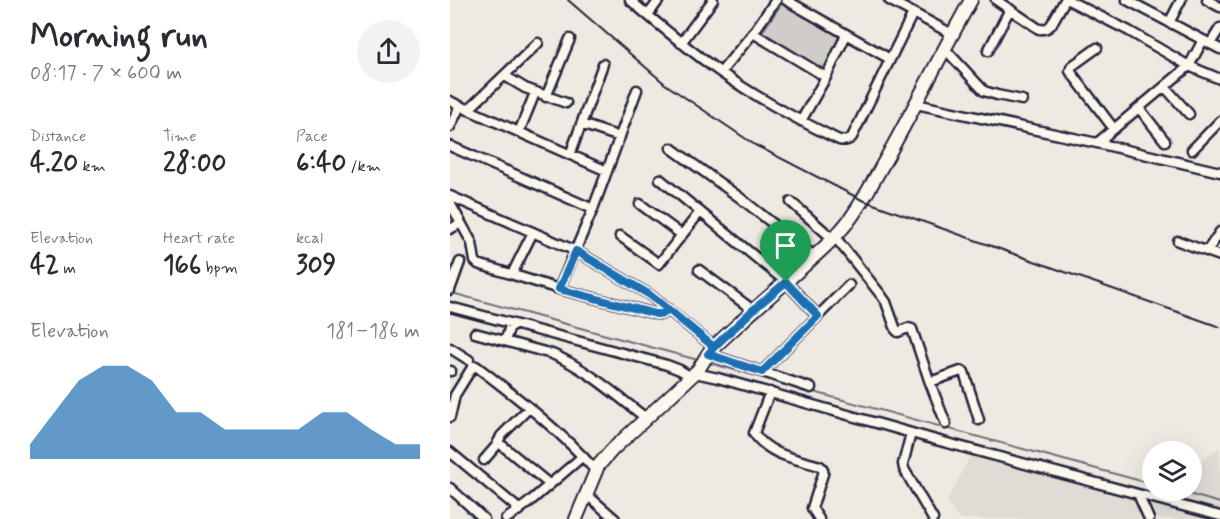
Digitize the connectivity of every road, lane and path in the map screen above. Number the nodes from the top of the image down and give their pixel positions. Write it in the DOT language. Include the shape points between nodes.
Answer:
graph roads {
  1 [pos="630,0"];
  2 [pos="659,0"];
  3 [pos="713,0"];
  4 [pos="776,0"];
  5 [pos="786,0"];
  6 [pos="889,0"];
  7 [pos="971,0"];
  8 [pos="996,0"];
  9 [pos="1067,0"];
  10 [pos="1127,0"];
  11 [pos="1181,0"];
  12 [pos="1207,0"];
  13 [pos="1137,2"];
  14 [pos="1220,7"];
  15 [pos="1010,9"];
  16 [pos="913,14"];
  17 [pos="648,15"];
  18 [pos="1169,22"];
  19 [pos="1220,28"];
  20 [pos="753,33"];
  21 [pos="952,34"];
  22 [pos="846,35"];
  23 [pos="570,39"];
  24 [pos="1206,42"];
  25 [pos="538,43"];
  26 [pos="681,43"];
  27 [pos="1098,48"];
  28 [pos="945,49"];
  29 [pos="1220,49"];
  30 [pos="988,51"];
  31 [pos="891,59"];
  32 [pos="603,64"];
  33 [pos="1189,66"];
  34 [pos="720,72"];
  35 [pos="504,76"];
  36 [pos="826,77"];
  37 [pos="1220,79"];
  38 [pos="1165,87"];
  39 [pos="637,90"];
  40 [pos="535,93"];
  41 [pos="546,97"];
  42 [pos="450,100"];
  43 [pos="1022,100"];
  44 [pos="566,103"];
  45 [pos="916,104"];
  46 [pos="464,108"];
  47 [pos="1139,108"];
  48 [pos="1189,114"];
  49 [pos="801,121"];
  50 [pos="1220,121"];
  51 [pos="581,124"];
  52 [pos="450,127"];
  53 [pos="1114,129"];
  54 [pos="519,132"];
  55 [pos="620,137"];
  56 [pos="1165,141"];
  57 [pos="1097,142"];
  58 [pos="450,146"];
  59 [pos="670,148"];
  60 [pos="1192,150"];
  61 [pos="570,155"];
  62 [pos="608,171"];
  63 [pos="1220,172"];
  64 [pos="660,179"];
  65 [pos="450,196"];
  66 [pos="791,202"];
  67 [pos="450,203"];
  68 [pos="640,204"];
  69 [pos="593,209"];
  70 [pos="700,212"];
  71 [pos="461,223"];
  72 [pos="450,229"];
  73 [pos="532,232"];
  74 [pos="1220,232"];
  75 [pos="682,235"];
  76 [pos="620,236"];
  77 [pos="834,238"];
  78 [pos="1178,241"];
  79 [pos="576,251"];
  80 [pos="1207,251"];
  81 [pos="814,256"];
  82 [pos="1220,256"];
  83 [pos="460,262"];
  84 [pos="453,268"];
  85 [pos="699,270"];
  86 [pos="512,274"];
  87 [pos="786,282"];
  88 [pos="849,285"];
  89 [pos="451,287"];
  90 [pos="559,289"];
  91 [pos="450,307"];
  92 [pos="668,309"];
  93 [pos="753,310"];
  94 [pos="818,316"];
  95 [pos="511,323"];
  96 [pos="475,333"];
  97 [pos="505,342"];
  98 [pos="450,348"];
  99 [pos="709,353"];
  100 [pos="469,360"];
  101 [pos="762,372"];
  102 [pos="694,373"];
  103 [pos="930,382"];
  104 [pos="811,387"];
  105 [pos="770,392"];
  106 [pos="529,408"];
  107 [pos="450,417"];
  108 [pos="646,418"];
  109 [pos="979,420"];
  110 [pos="946,424"];
  111 [pos="911,433"];
  112 [pos="498,442"];
  113 [pos="450,452"];
  114 [pos="583,456"];
  115 [pos="484,460"];
  116 [pos="596,471"];
  117 [pos="549,484"];
  118 [pos="450,488"];
  119 [pos="586,494"];
  120 [pos="1138,494"];
  121 [pos="519,510"];
  122 [pos="1220,516"];
  123 [pos="484,519"];
  124 [pos="506,519"];
  125 [pos="576,519"];
  126 [pos="615,519"];
  127 [pos="819,519"];
  128 [pos="933,519"];
  129 [pos="1149,519"];
  1 -- 17 [label="street"];
  2 -- 17 [label="street"];
  3 -- 26 [label="street"];
  4 -- 20 [label="street"];
  5 -- 22 [label="street"];
  6 -- 16 [label="street"];
  7 -- 21 [label="street"];
  8 -- 15 [label="street"];
  9 -- 15 [label="street" via="1052,25 1043,30"];
  9 -- 33 [label="street"];
  10 -- 13 [label="street"];
  11 -- 18 [label="street"];
  12 -- 14 [label="street"];
  13 -- 18 [label="street"];
  15 -- 30 [label="street"];
  16 -- 21 [label="street"];
  16 -- 31 [label="street"];
  17 -- 26 [label="street"];
  18 -- 24 [label="street"];
  19 -- 24 [label="street"];
  20 -- 34 [label="street"];
  20 -- 36 [label="street"];
  21 -- 28 [label="street"];
  22 -- 31 [label="street"];
  22 -- 36 [label="street"];
  23 -- 41 [label="street"];
  24 -- 29 [label="street"];
  24 -- 33 [label="street"];
  25 -- 35 [label="street"];
  26 -- 34 [label="street"];
  27 -- 53 [label="street" via="1070,71"];
  28 -- 43 [label="street" via="984,91"];
  28 -- 45 [label="street"];
  31 -- 49 [label="street" via="848,140 839,140"];
  32 -- 51 [label="street"];
  33 -- 37 [label="street"];
  33 -- 38 [label="street"];
  34 -- 49 [label="street"];
  35 -- 40 [label="street"];
  35 -- 46 [label="street"];
  36 -- 49 [label="street"];
  38 -- 47 [label="street"];
  38 -- 48 [label="street"];
  39 -- 55 [label="street"];
  40 -- 41 [label="street"];
  40 -- 54 [label="street"];
  41 -- 44 [label="street"];
  42 -- 46 [label="street"];
  45 -- 57 [label="street"];
  45 -- 77 [label="street" via="862,200"];
  46 -- 52 [label="street"];
  46 -- 54 [label="street"];
  47 -- 53 [label="street"];
  47 -- 56 [label="street"];
  50 -- 60 [label="street"];
  51 -- 55 [label="street"];
  51 -- 61 [label="street"];
  53 -- 57 [label="street"];
  54 -- 61 [label="street"];
  55 -- 62 [label="street"];
  57 -- 63 [label="street"];
  58 -- 69 [label="street"];
  59 -- 81 [label="street"];
  61 -- 62 [label="street"];
  62 -- 69 [label="street"];
  64 -- 70 [label="street"];
  65 -- 73 [label="street"];
  66 -- 77 [label="street"];
  67 -- 71 [label="street"];
  68 -- 75 [label="street"];
  69 -- 79 [label="street"];
  70 -- 75 [label="street"];
  70 -- 87 [label="street"];
  71 -- 72 [label="street"];
  71 -- 86 [label="street" via="472,243 475,261"];
  73 -- 79 [label="street"];
  73 -- 86 [label="street"];
  74 -- 80 [label="street"];
  75 -- 76 [label="street" via="658,264"];
  77 -- 81 [label="street"];
  77 -- 103 [label="street" via="886,302 896,330 912,329"];
  78 -- 80 [label="street"];
  79 -- 90 [label="street"];
  79 -- 92 [label="street"];
  80 -- 82 [label="street"];
  81 -- 87 [label="street"];
  83 -- 84 [label="street"];
  84 -- 89 [label="street"];
  85 -- 93 [label="street"];
  86 -- 90 [label="street"];
  87 -- 93 [label="street"];
  87 -- 94 [label="street"];
  88 -- 94 [label="street"];
  90 -- 92 [label="street" via="656,314"];
  91 -- 95 [label="street"];
  92 -- 99 [label="street"];
  93 -- 99 [label="street"];
  94 -- 101 [label="street"];
  95 -- 97 [label="street"];
  95 -- 102 [label="street"];
  96 -- 97 [label="street"];
  97 -- 108 [label="street" via="563,359"];
  98 -- 100 [label="street"];
  99 -- 101 [label="street"];
  99 -- 102 [label="street"];
  101 -- 104 [label="street"];
  102 -- 105 [label="street"];
  102 -- 108 [label="street"];
  103 -- 109 [label="street" via="964,372"];
  103 -- 110 [label="street"];
  105 -- 111 [label="street"];
  105 -- 127 [label="street" via="754,433 776,452 822,468 812,508"];
  106 -- 107 [label="street" via="472,366 455,395"];
  106 -- 112 [label="street"];
  106 -- 114 [label="street"];
  108 -- 116 [label="street"];
  111 -- 120 [label="street"];
  111 -- 128 [label="street" via="904,469"];
  112 -- 115 [label="street"];
  112 -- 117 [label="street"];
  113 -- 121 [label="street"];
  114 -- 116 [label="street"];
  114 -- 117 [label="street"];
  116 -- 119 [label="street"];
  117 -- 121 [label="street"];
  118 -- 123 [label="street"];
  119 -- 125 [label="street"];
  119 -- 126 [label="street"];
  120 -- 122 [label="street"];
  120 -- 129 [label="street"];
  121 -- 124 [label="street"];
}
